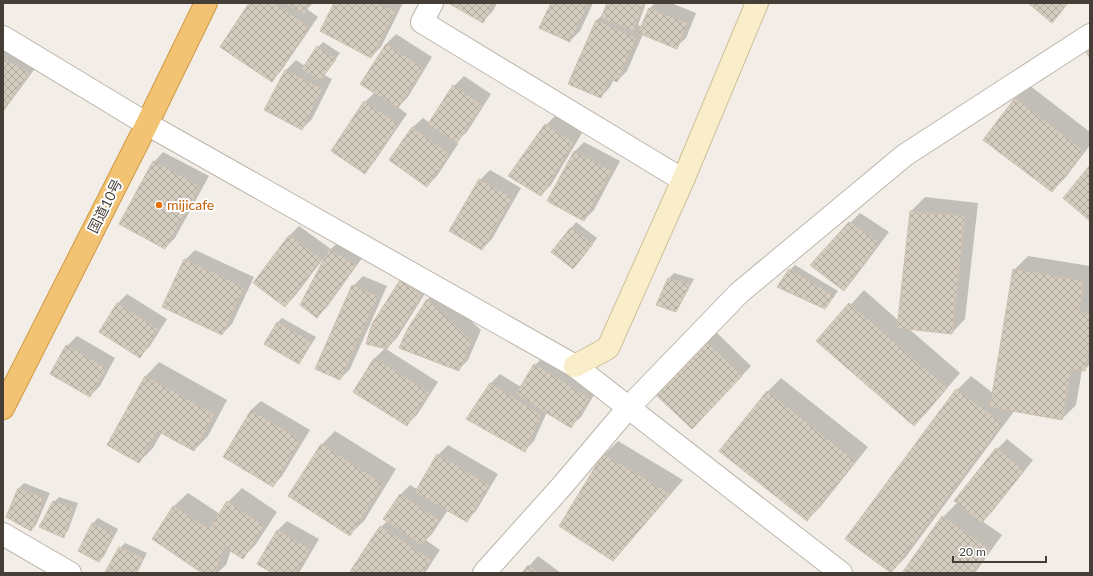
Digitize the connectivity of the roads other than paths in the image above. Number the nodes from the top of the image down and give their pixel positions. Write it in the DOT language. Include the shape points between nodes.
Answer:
graph roads {
  1 [pos="206,3"];
  2 [pos="432,3"];
  3 [pos="757,3"];
  4 [pos="1090,35"];
  5 [pos="3,37"];
  6 [pos="147,124"];
  7 [pos="683,180"];
  8 [pos="575,366"];
  9 [pos="3,408"];
  10 [pos="628,408"];
  11 [pos="3,534"];
  12 [pos="70,573"];
  13 [pos="484,573"];
  14 [pos="841,573"];
  1 -- 6 [label="highway, 国道10号"];
  2 -- 7 [label="street" via="422,22"];
  3 -- 7 [label="street"];
  4 -- 10 [label="street" via="905,154 739,294"];
  5 -- 6 [label="street"];
  6 -- 8 [label="street"];
  6 -- 9 [label="highway, 国道10号"];
  7 -- 8 [label="street" via="608,348"];
  8 -- 10 [label="street"];
  10 -- 13 [label="street"];
  10 -- 14 [label="street"];
  11 -- 12 [label="street"];
}
